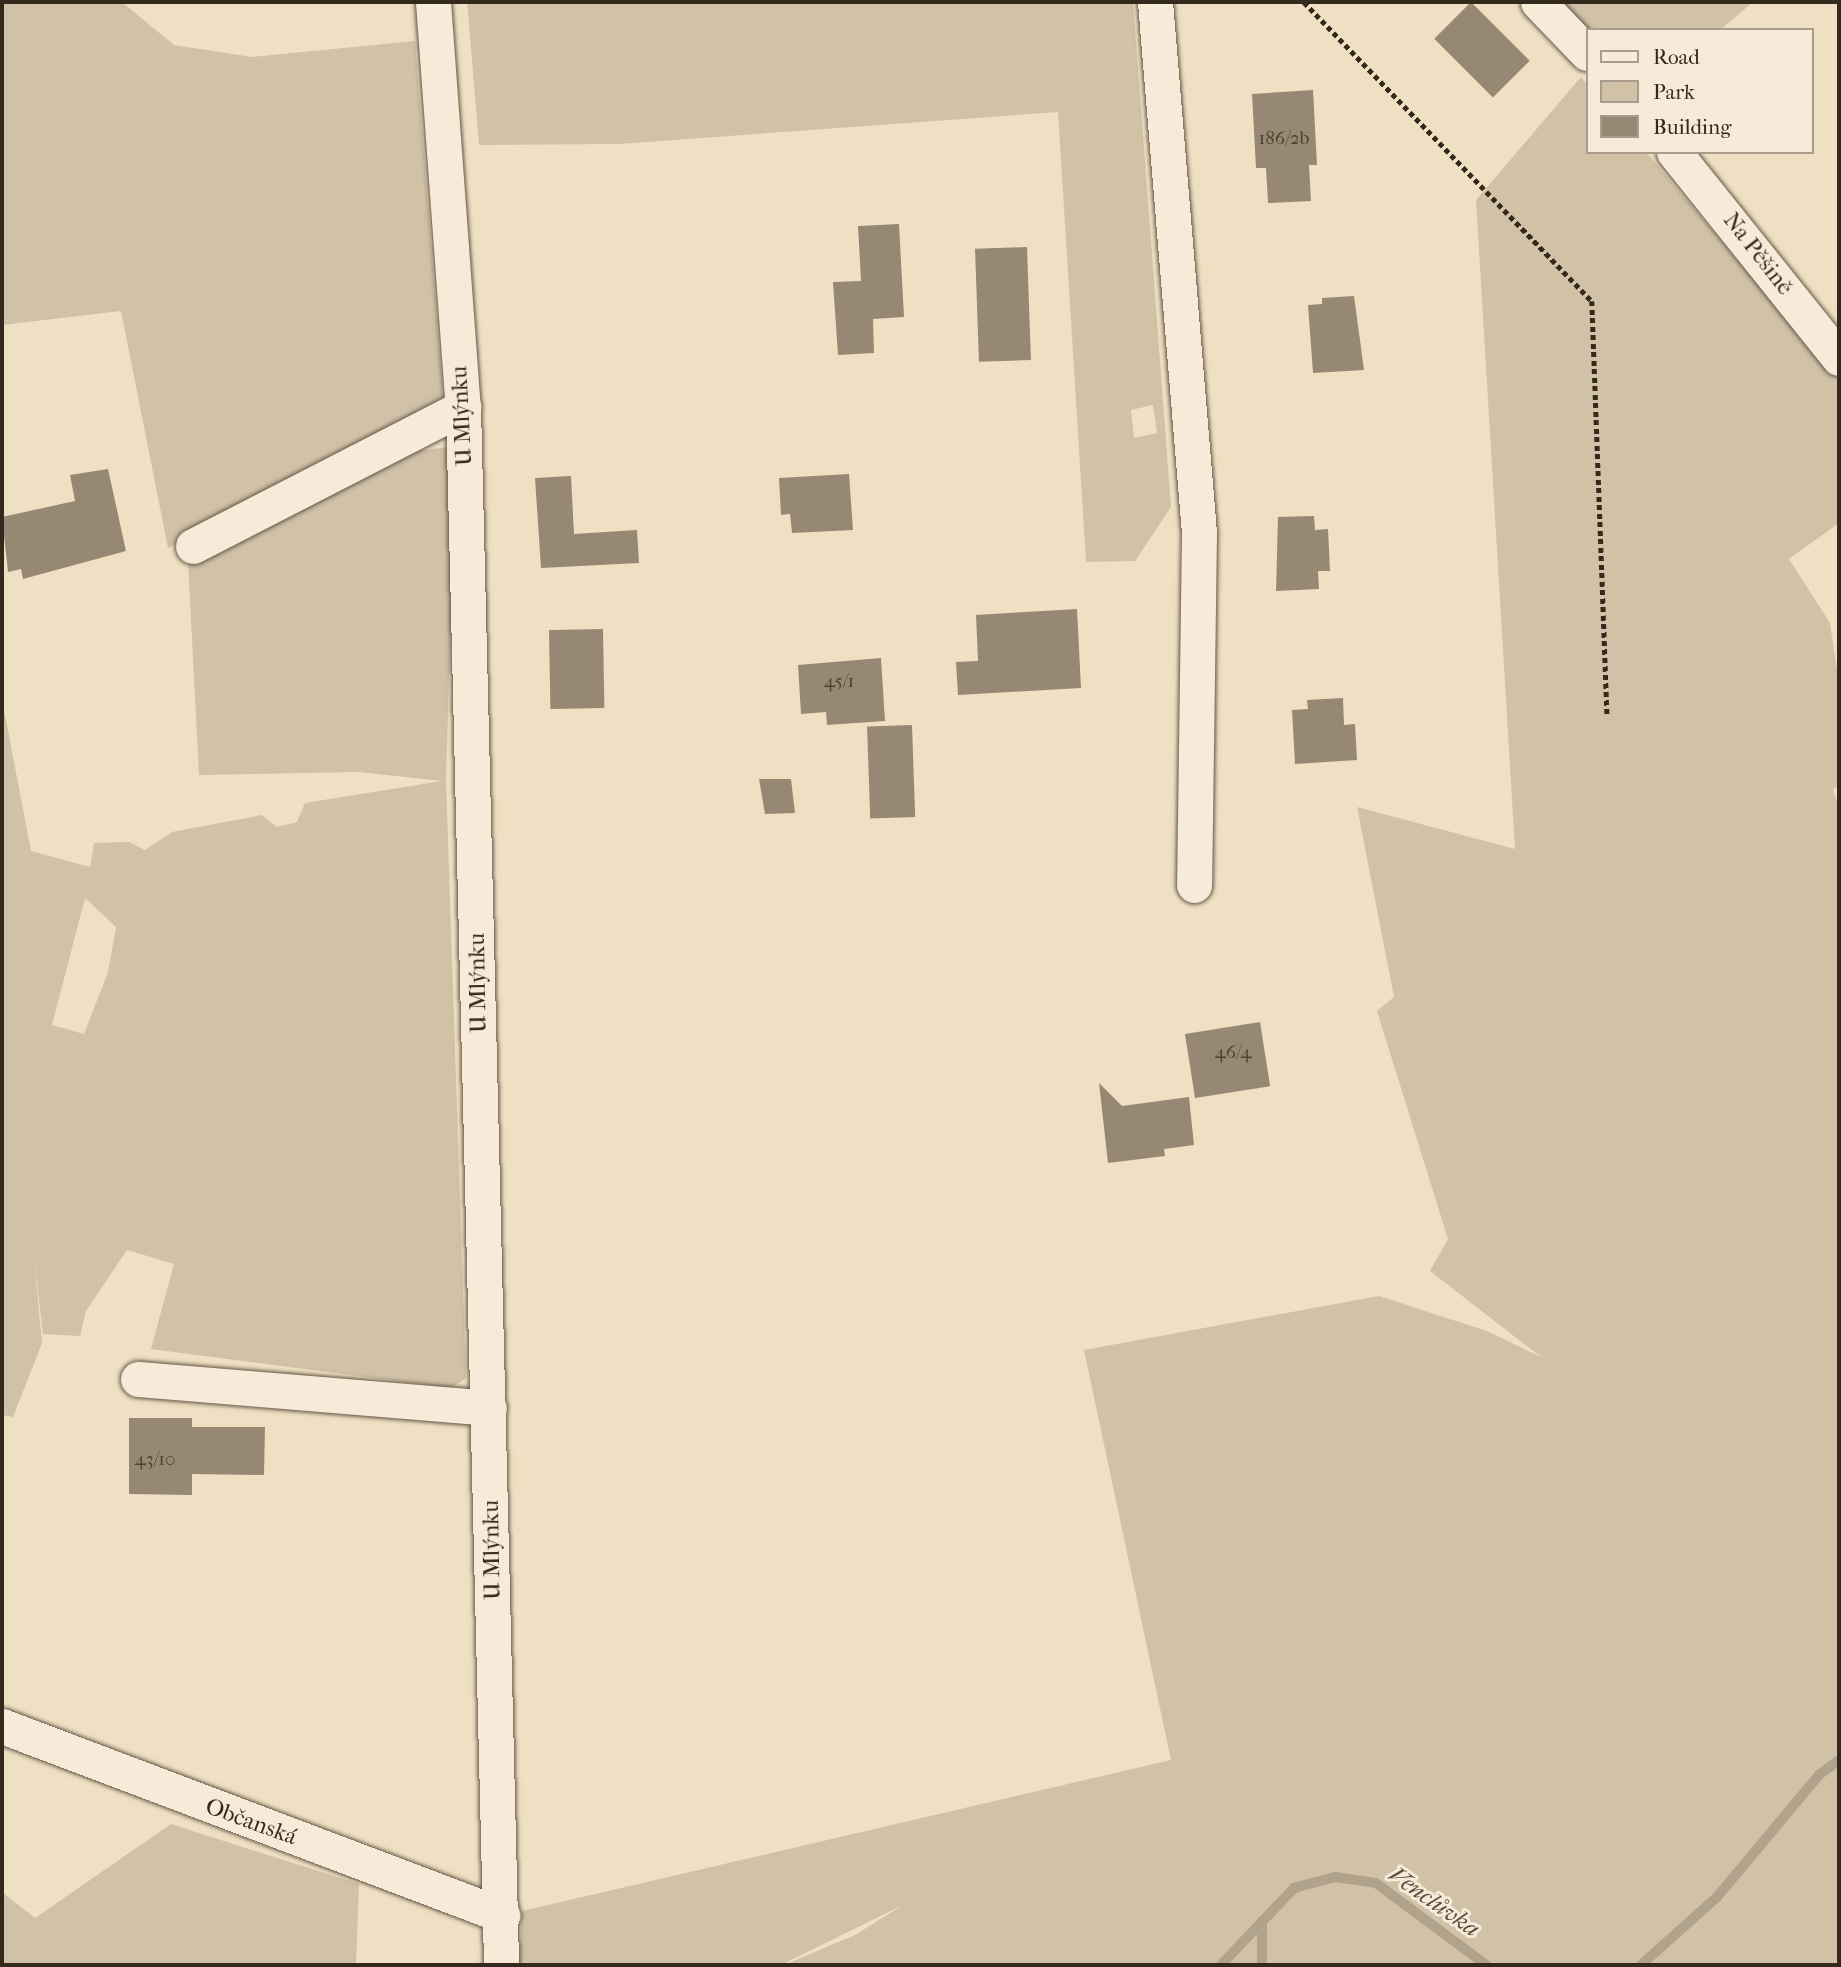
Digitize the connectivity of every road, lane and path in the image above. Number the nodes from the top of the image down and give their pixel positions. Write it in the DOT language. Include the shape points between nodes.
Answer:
graph roads {
  1 [pos="433,2"];
  2 [pos="1155,2"];
  3 [pos="1304,2"];
  4 [pos="1538,2"];
  5 [pos="1586,52"];
  6 [pos="1676,154"];
  7 [pos="1839,358"];
  8 [pos="463,407"];
  9 [pos="192,546"];
  10 [pos="1607,715"];
  11 [pos="1194,885"];
  12 [pos="138,1379"];
  13 [pos="489,1409"];
  14 [pos="2,1726"];
  15 [pos="502,1915"];
  16 [pos="502,1965"];
  1 -- 8 [label="street, U Mlýnku"];
  2 -- 11 [label="street" via="1199,533"];
  3 -- 10 [label="path" via="1592,301"];
  4 -- 5 [label="street"];
  6 -- 7 [label="street, Na Pěšině"];
  8 -- 9 [label="street"];
  8 -- 13 [label="street, U Mlýnku"];
  12 -- 13 [label="street"];
  13 -- 15 [label="street, U Mlýnku"];
  14 -- 15 [label="street, Občanská"];
  15 -- 16 [label="street, U Mlýnku"];
}
